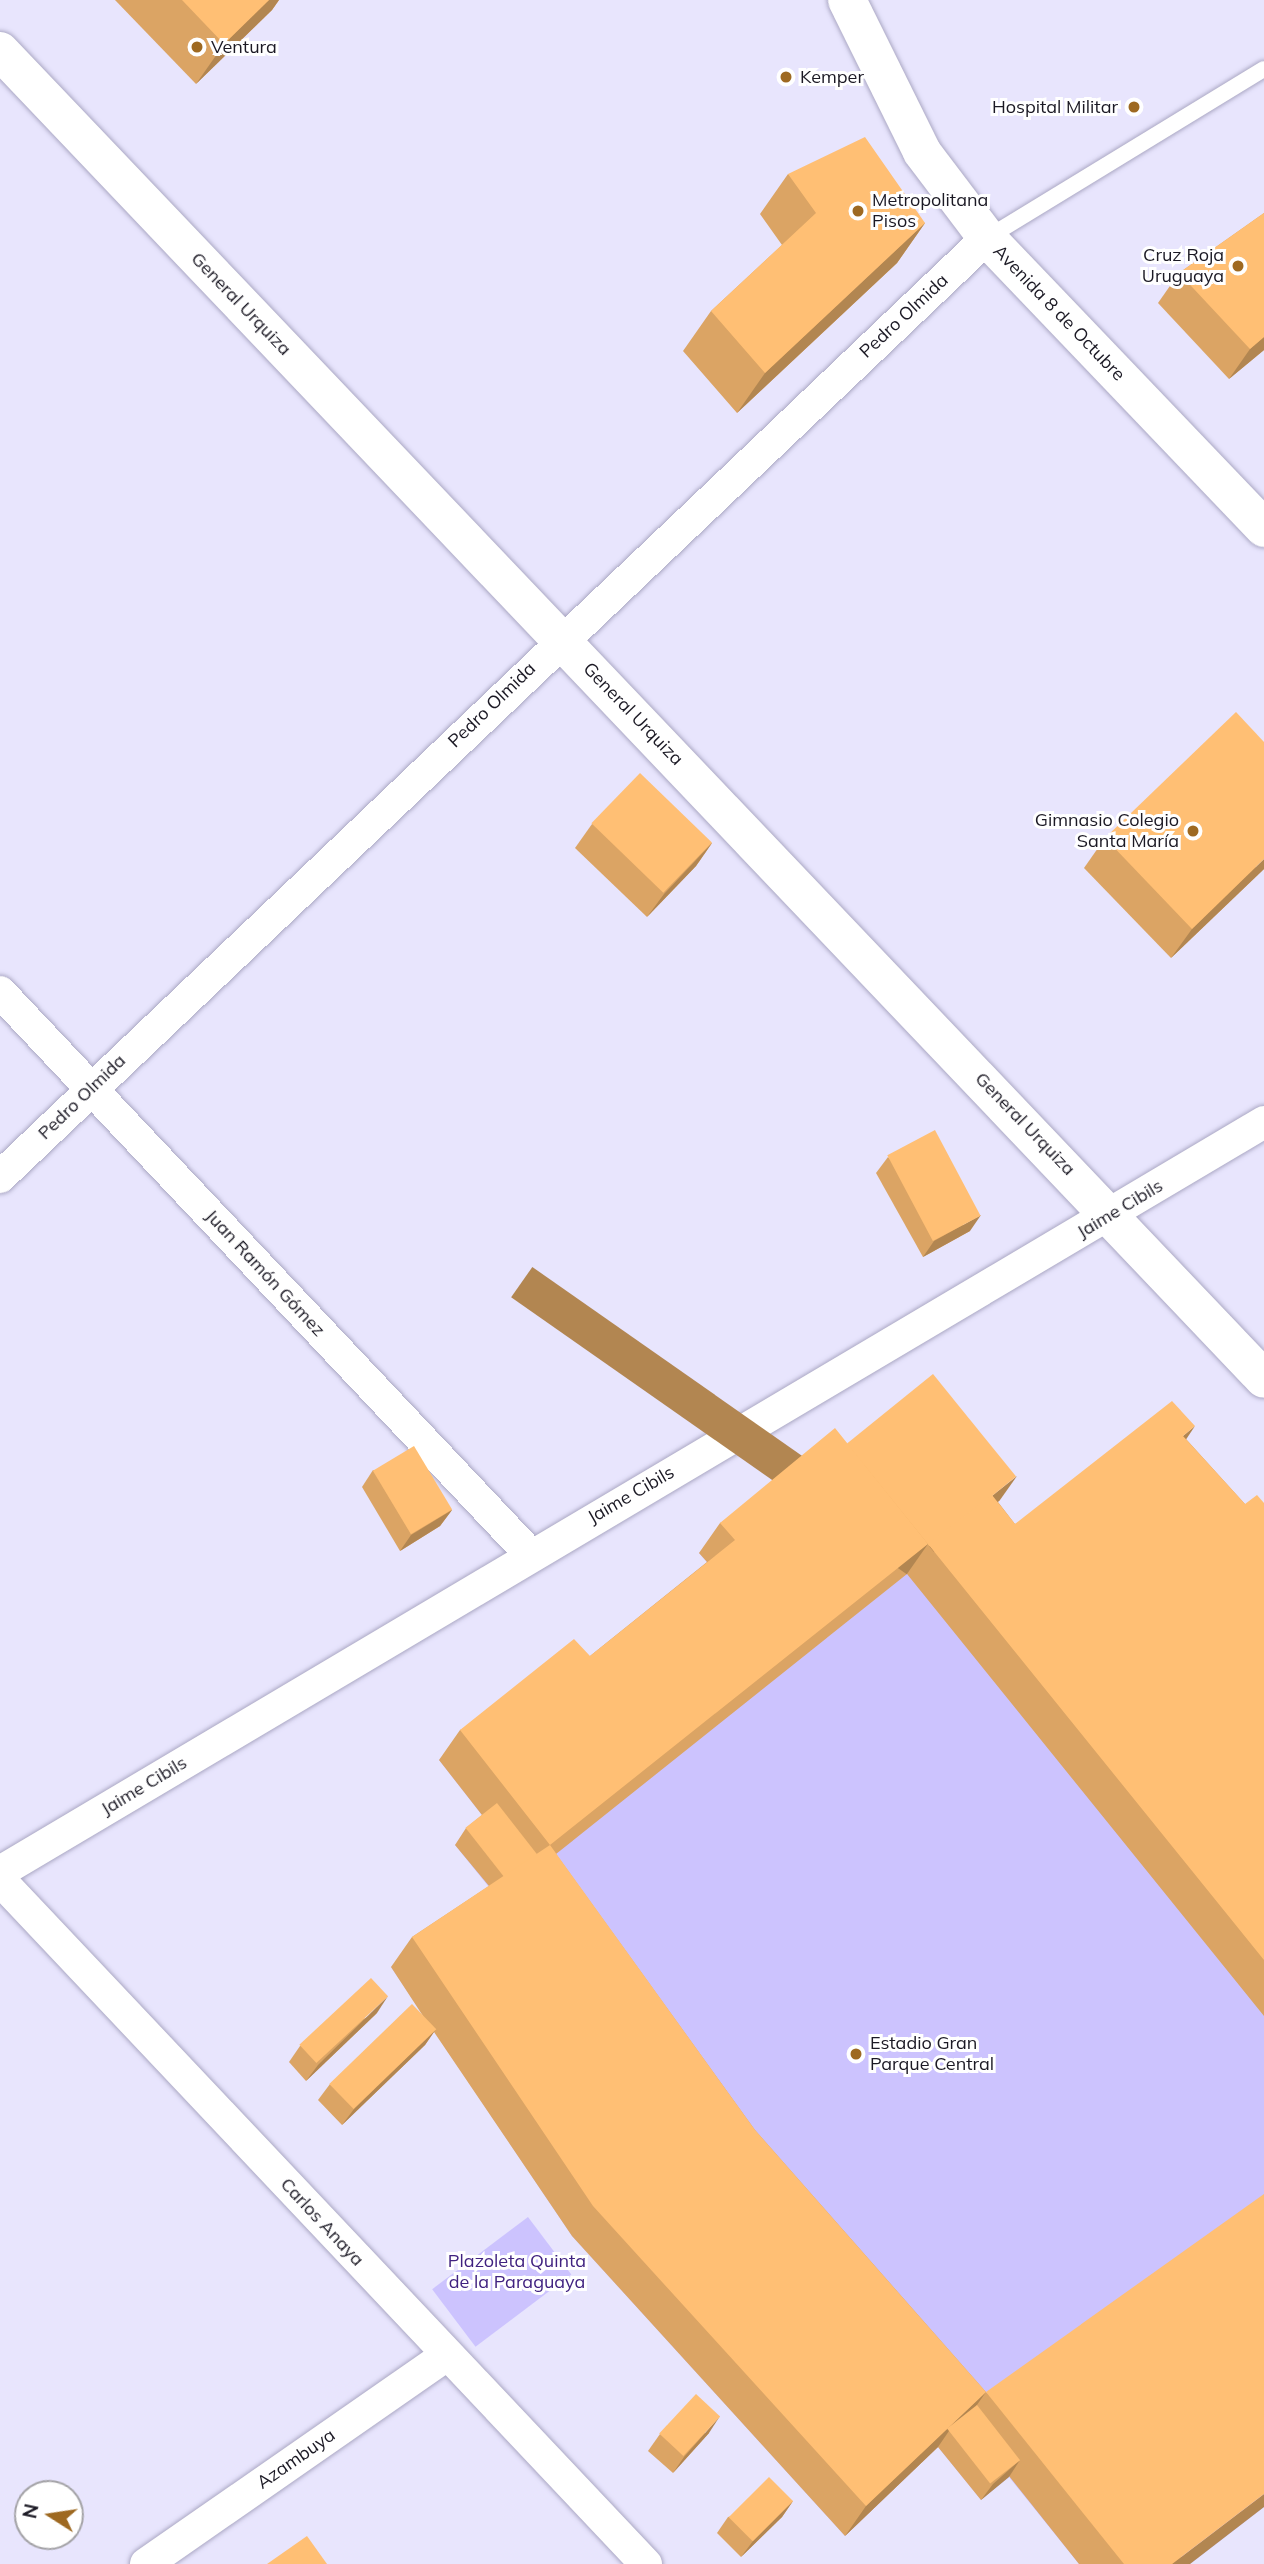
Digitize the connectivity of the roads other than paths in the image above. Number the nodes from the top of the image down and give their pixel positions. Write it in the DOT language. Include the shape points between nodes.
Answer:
graph roads {
  1 [pos="847,0"];
  2 [pos="0,51"];
  3 [pos="1264,69"];
  4 [pos="987,238"];
  5 [pos="1264,528"];
  6 [pos="561,639"];
  7 [pos="0,992"];
  8 [pos="91,1088"];
  9 [pos="1264,1122"];
  10 [pos="0,1177"];
  11 [pos="1111,1214"];
  12 [pos="1264,1379"];
  13 [pos="530,1554"];
  14 [pos="0,1872"];
  15 [pos="0,1880"];
  16 [pos="447,2355"];
  17 [pos="146,2564"];
  18 [pos="646,2564"];
  1 -- 4 [label="street, Avenida 8 de Octubre" via="922,152"];
  2 -- 6 [label="street, General Urquiza"];
  3 -- 4 [label="lane"];
  4 -- 5 [label="street, Avenida 8 de Octubre"];
  4 -- 6 [label="street, Pedro Olmida"];
  6 -- 8 [label="street, Pedro Olmida"];
  6 -- 11 [label="street, General Urquiza"];
  7 -- 8 [label="street, Juan Ramón Gómez"];
  8 -- 10 [label="street, Pedro Olmida"];
  8 -- 13 [label="street, Juan Ramón Gómez"];
  9 -- 11 [label="street, Jaime Cibils"];
  11 -- 12 [label="street, General Urquiza"];
  11 -- 13 [label="street, Jaime Cibils"];
  13 -- 14 [label="street, Jaime Cibils"];
  15 -- 16 [label="street, Carlos Anaya"];
  16 -- 17 [label="street, Azambuya"];
  16 -- 18 [label="street, Carlos Anaya"];
}
